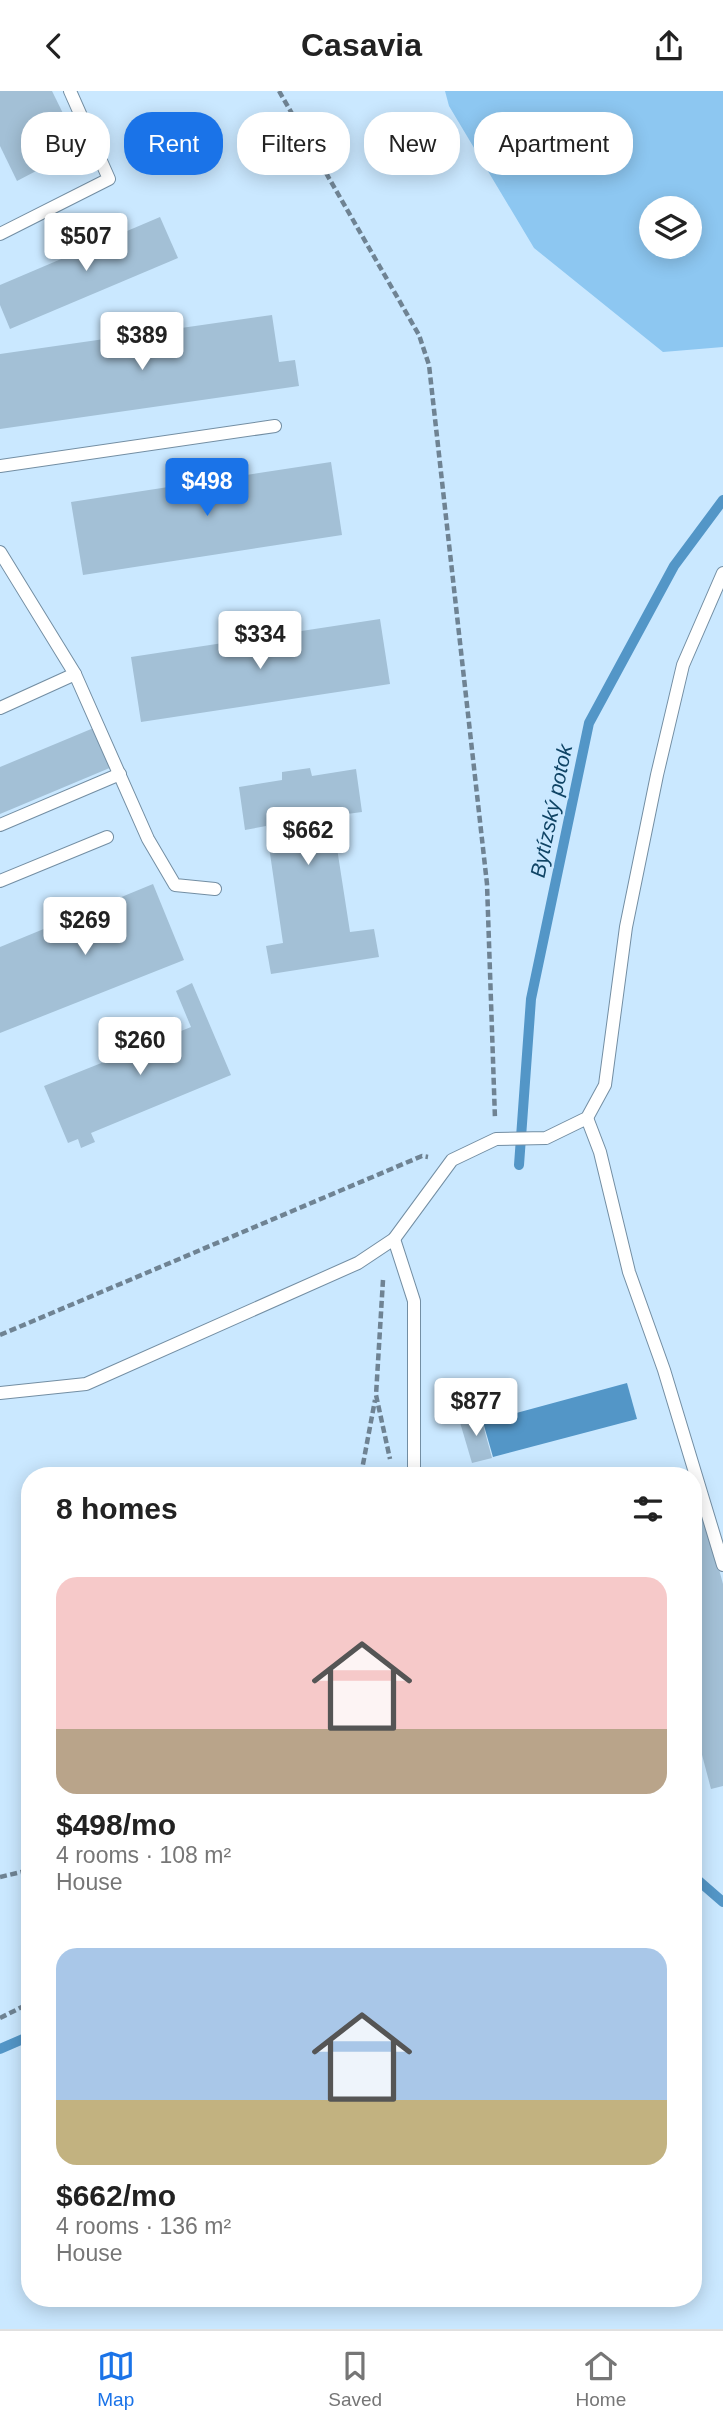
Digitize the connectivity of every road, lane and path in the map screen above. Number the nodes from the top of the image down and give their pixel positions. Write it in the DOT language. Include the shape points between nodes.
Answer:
graph roads {
  1 [pos="70,91"];
  2 [pos="279,91"];
  3 [pos="0,234"];
  4 [pos="275,426"];
  5 [pos="0,466"];
  6 [pos="0,552"];
  7 [pos="723,573"];
  8 [pos="75,674"];
  9 [pos="0,709"];
  10 [pos="120,774"];
  11 [pos="0,825"];
  12 [pos="107,837"];
  13 [pos="0,881"];
  14 [pos="215,889"];
  15 [pos="587,1118"];
  16 [pos="496,1139"];
  17 [pos="452,1160"];
  18 [pos="394,1239"];
  19 [pos="384,1277"];
  20 [pos="0,1335"];
  21 [pos="0,1393"];
  22 [pos="376,1395"];
  23 [pos="390,1462"];
  24 [pos="362,1467"];
  25 [pos="414,1467"];
  26 [pos="693,1467"];
  27 [pos="702,1496"];
  28 [pos="723,1565"];
  29 [pos="21,1872"];
  30 [pos="0,1877"];
  31 [pos="21,2008"];
  32 [pos="0,2018"];
  1 -- 3 [label="lane" via="109,179"];
  2 -- 16 [label="path" via="419,335 429,365 487,884"];
  4 -- 5 [label="lane"];
  6 -- 8 [label="lane"];
  7 -- 15 [label="lane" via="683,665 626,927 605,1085"];
  8 -- 9 [label="lane"];
  8 -- 10 [label="lane"];
  10 -- 11 [label="lane"];
  10 -- 14 [label="lane" via="148,839 175,885"];
  12 -- 13 [label="lane"];
  15 -- 16 [label="lane" via="546,1138"];
  15 -- 26 [label="lane" via="600,1152 629,1272"];
  16 -- 17 [label="lane"];
  17 -- 18 [label="lane"];
  17 -- 20 [label="path" via="422,1156"];
  18 -- 21 [label="lane" via="358,1263 86,1384"];
  18 -- 25 [label="lane" via="414,1301"];
  19 -- 22 [label="path"];
  22 -- 23 [label="path"];
  22 -- 24 [label="path"];
  27 -- 28 [label="lane"];
  29 -- 30 [label="path"];
  31 -- 32 [label="path"];
}
